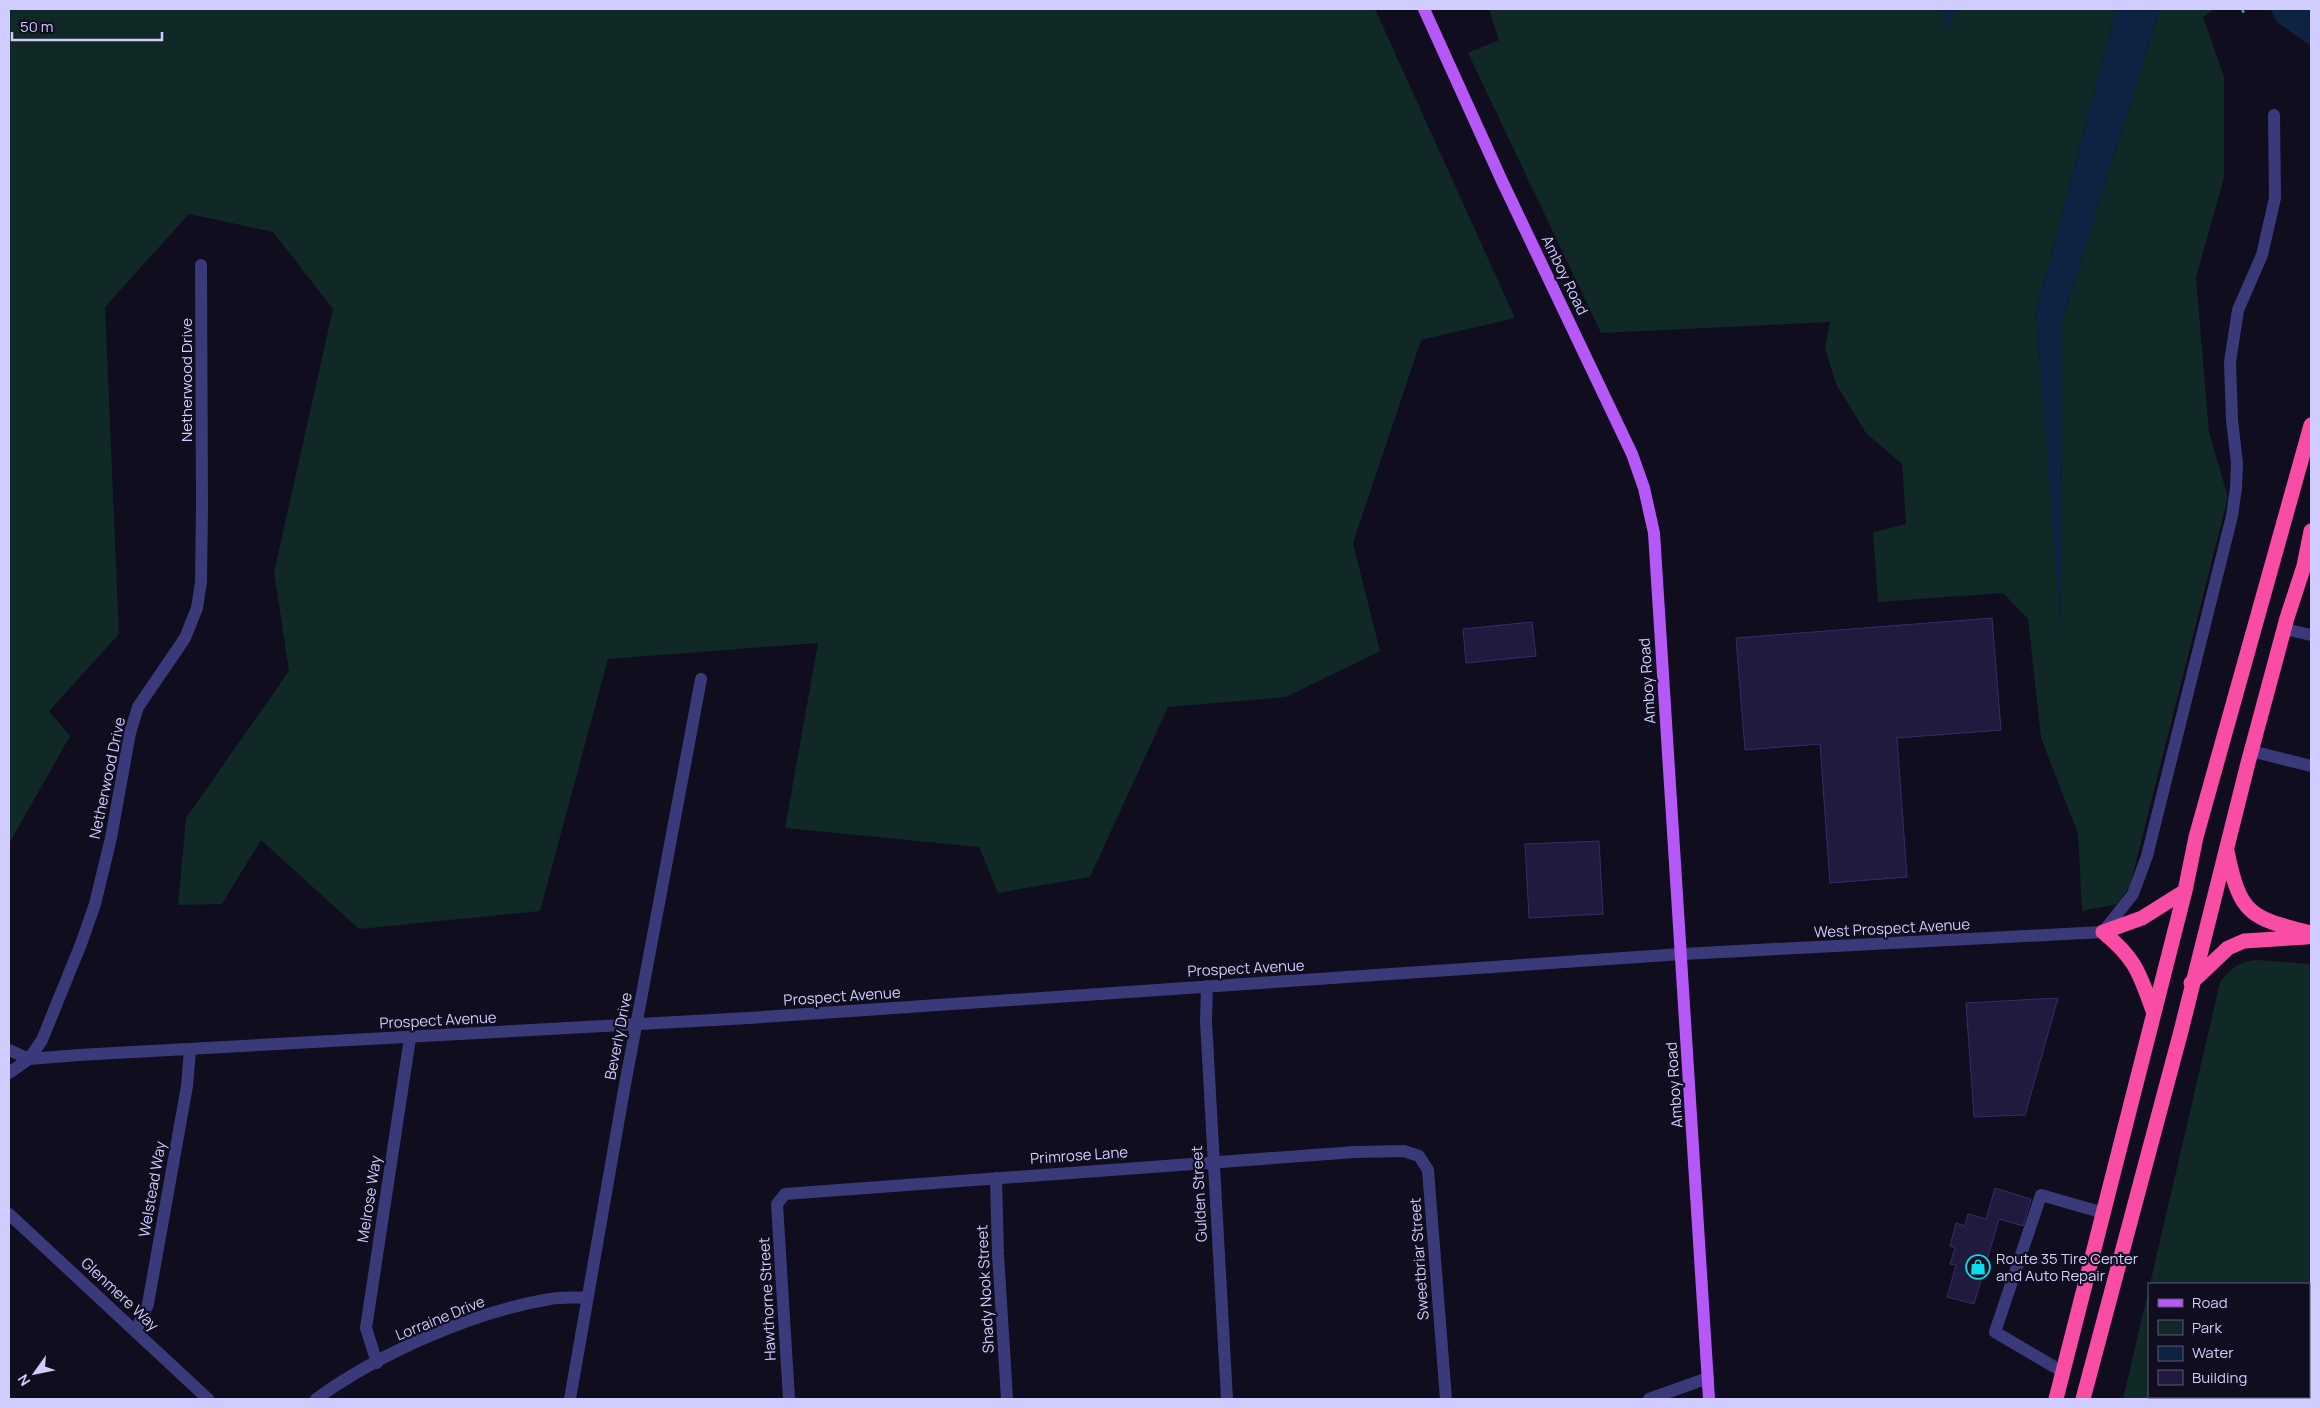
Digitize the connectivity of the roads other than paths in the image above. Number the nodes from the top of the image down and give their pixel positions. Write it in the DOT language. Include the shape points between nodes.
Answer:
graph roads {
  1 [pos="1424,9"];
  2 [pos="2274,115"];
  3 [pos="201,265"];
  4 [pos="2311,425"];
  5 [pos="2311,531"];
  6 [pos="2284,629"];
  7 [pos="2311,635"];
  8 [pos="701,679"];
  9 [pos="2251,751"];
  10 [pos="2311,766"];
  11 [pos="2226,846"];
  12 [pos="2185,890"];
  13 [pos="2103,932"];
  14 [pos="2311,935"];
  15 [pos="1682,954"];
  16 [pos="2191,983"];
  17 [pos="1207,986"];
  18 [pos="2154,1013"];
  19 [pos="637,1025"];
  20 [pos="410,1038"];
  21 [pos="9,1050"];
  22 [pos="190,1050"];
  23 [pos="29,1059"];
  24 [pos="9,1073"];
  25 [pos="1382,1152"];
  26 [pos="1213,1161"];
  27 [pos="996,1178"];
  28 [pos="780,1198"];
  29 [pos="2104,1213"];
  30 [pos="9,1214"];
  31 [pos="588,1297"];
  32 [pos="136,1331"];
  33 [pos="377,1363"];
  34 [pos="2063,1372"];
  35 [pos="1708,1378"];
  36 [pos="208,1399"];
  37 [pos="316,1399"];
  38 [pos="570,1399"];
  39 [pos="789,1399"];
  40 [pos="1007,1399"];
  41 [pos="1227,1399"];
  42 [pos="1446,1399"];
  43 [pos="1649,1399"];
  44 [pos="1709,1399"];
  45 [pos="2056,1399"];
  46 [pos="2084,1399"];
  1 -- 15 [label="main road, Amboy Road" via="1632,454 1644,488 1654,533"];
  2 -- 13 [label="street" via="2274,198 2262,255 2238,310 2230,362 2237,462 2232,516 2143,869 2133,894"];
  3 -- 23 [label="street, Netherwood Drive" via="202,507 197,608 185,638 138,707 95,904 42,1040"];
  4 -- 12 [label="highway" via="2196,837"];
  5 -- 6 [label="highway" via="2304,566"];
  6 -- 7 [label="street"];
  6 -- 9 [label="highway"];
  8 -- 19 [label="street, Beverly Drive"];
  9 -- 10 [label="street"];
  9 -- 11 [label="highway"];
  11 -- 14 [label="highway" via="2240,897 2251,911 2268,922"];
  11 -- 16 [label="highway"];
  12 -- 13 [label="highway" via="2142,918"];
  12 -- 18 [label="highway"];
  13 -- 15 [label="street, West Prospect Avenue"];
  13 -- 18 [label="highway" via="2124,949 2136,965"];
  14 -- 16 [label="highway" via="2244,941 2228,948"];
  15 -- 17 [label="street, Prospect Avenue"];
  15 -- 35 [label="main road, Amboy Road"];
  16 -- 46 [label="highway"];
  17 -- 19 [label="street, Prospect Avenue" via="1100,996"];
  17 -- 26 [label="street, Gulden Street"];
  18 -- 29 [label="highway"];
  19 -- 20 [label="street, Prospect Avenue"];
  19 -- 31 [label="street, Beverly Drive"];
  20 -- 22 [label="street, Prospect Avenue"];
  20 -- 33 [label="street, Melrose Way" via="366,1328"];
  21 -- 23 [label="street"];
  22 -- 23 [label="street, Prospect Avenue"];
  22 -- 32 [label="street, Welstead Way" via="187,1086 148,1304"];
  23 -- 24 [label="street"];
  25 -- 26 [label="street, Primrose Lane"];
  25 -- 42 [label="street, Sweetbriar Street" via="1404,1151 1419,1156 1428,1170"];
  26 -- 27 [label="street, Primrose Lane"];
  26 -- 41 [label="street, Gulden Street"];
  27 -- 28 [label="street, Primrose Lane" via="794,1192"];
  27 -- 40 [label="street, Shady Nook Street"];
  28 -- 39 [label="street, Hawthorne Street" via="777,1204"];
  29 -- 34 [label="highway"];
  29 -- 34 [label="street" via="2041,1195 1994,1332"];
  30 -- 32 [label="street, Glenmere Way"];
  31 -- 33 [label="street, Lorraine Drive" via="550,1299 489,1315 422,1339"];
  31 -- 38 [label="street, Beverly Drive"];
  32 -- 36 [label="street, Glenmere Way"];
  33 -- 37 [label="street, Lorraine Drive" via="344,1379"];
  34 -- 45 [label="highway"];
  35 -- 43 [label="street"];
  35 -- 44 [label="main road, Amboy Road"];
}
